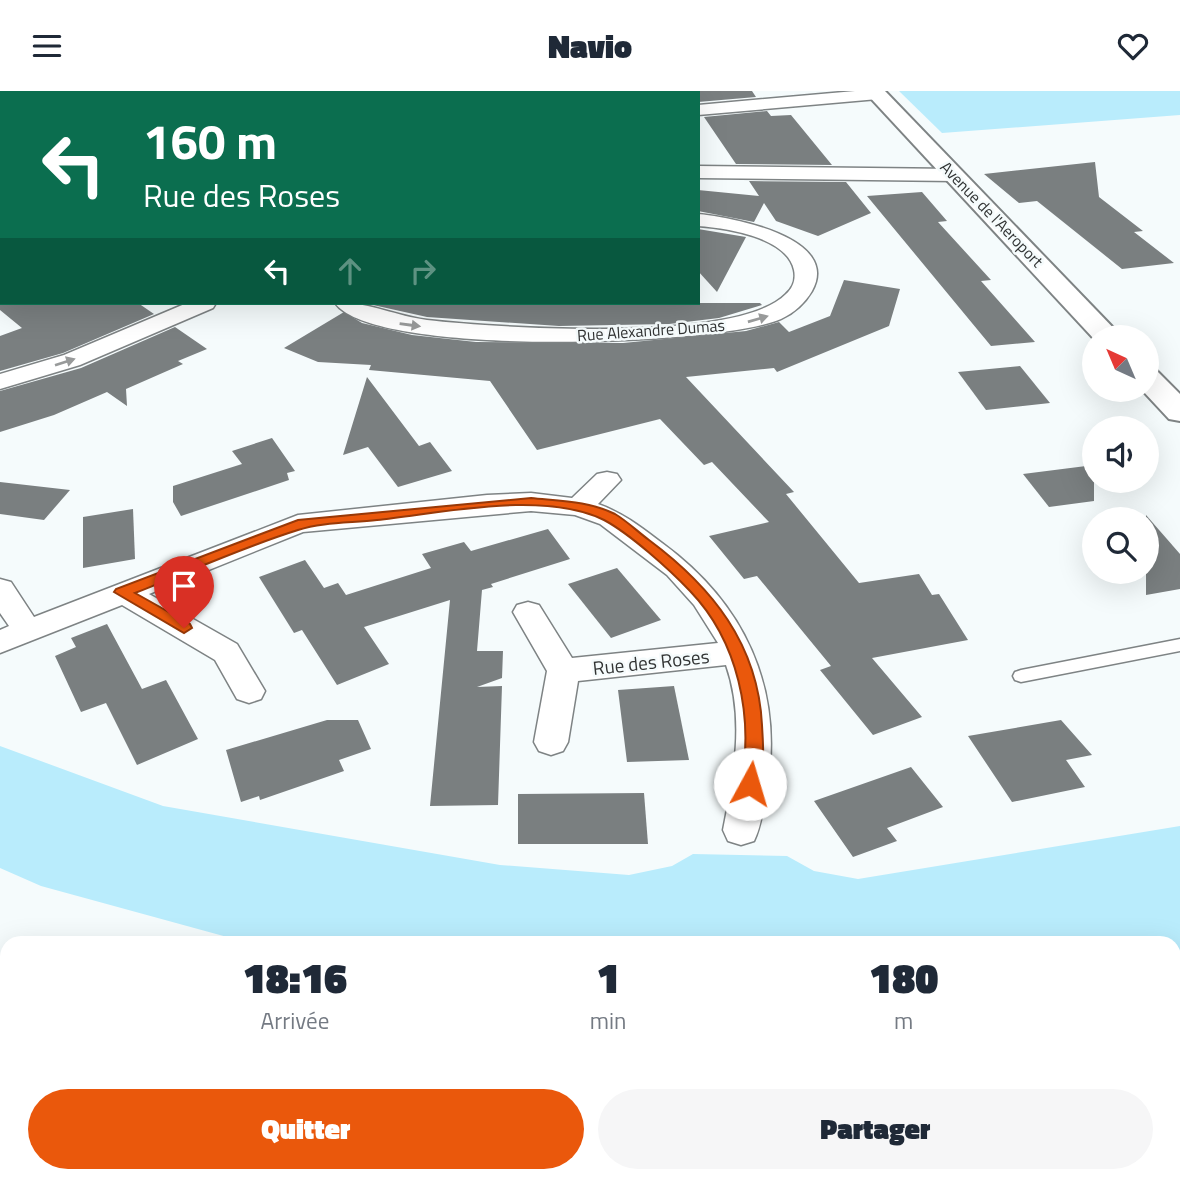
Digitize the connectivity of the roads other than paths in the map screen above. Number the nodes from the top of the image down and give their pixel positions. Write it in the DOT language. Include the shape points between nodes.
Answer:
graph roads {
  1 [pos="876,93"];
  2 [pos="700,110"];
  3 [pos="700,172"];
  4 [pos="955,175"];
  5 [pos="700,220"];
  6 [pos="200,305"];
  7 [pos="350,305"];
  8 [pos="1097,325"];
  9 [pos="0,382"];
  10 [pos="1159,390"];
  11 [pos="1180,412"];
  12 [pos="607,480"];
  13 [pos="579,507"];
  14 [pos="0,589"];
  15 [pos="122,592"];
  16 [pos="528,612"];
  17 [pos="13,636"];
  18 [pos="1180,645"];
  19 [pos="739,652"];
  20 [pos="563,671"];
  21 [pos="1021,676"];
  22 [pos="249,691"];
  23 [pos="551,742"];
  24 [pos="741,830"];
  1 -- 2 [label="street"];
  1 -- 4 [label="street, Avenue de l'Aeroport"];
  3 -- 4 [label="street"];
  4 -- 8 [label="street, Avenue de l'Aeroport"];
  7 -- 5 [label="street, Rue Alexandre Dumas, one-way" via="374,318 406,325 583,336 743,324 771,316 804,290 807,275 790,247 746,227"];
  9 -- 6 [label="street, one-way" via="72,360"];
  10 -- 11 [label="street"];
  12 -- 13 [label="street"];
  13 -- 15 [label="street, Rue des Roses" via="486,504 298,524"];
  13 -- 19 [label="street, Rue des Roses" via="610,518 677,568 705,598"];
  14 -- 17 [label="street, Rue des Roses"];
  15 -- 17 [label="street, Rue des Roses"];
  15 -- 22 [label="street" via="226,652"];
  16 -- 20 [label="street"];
  18 -- 21 [label="lane"];
  19 -- 20 [label="street, Rue des Roses"];
  19 -- 24 [label="street, Rue des Roses" via="750,692 754,761"];
  20 -- 23 [label="street"];
}
